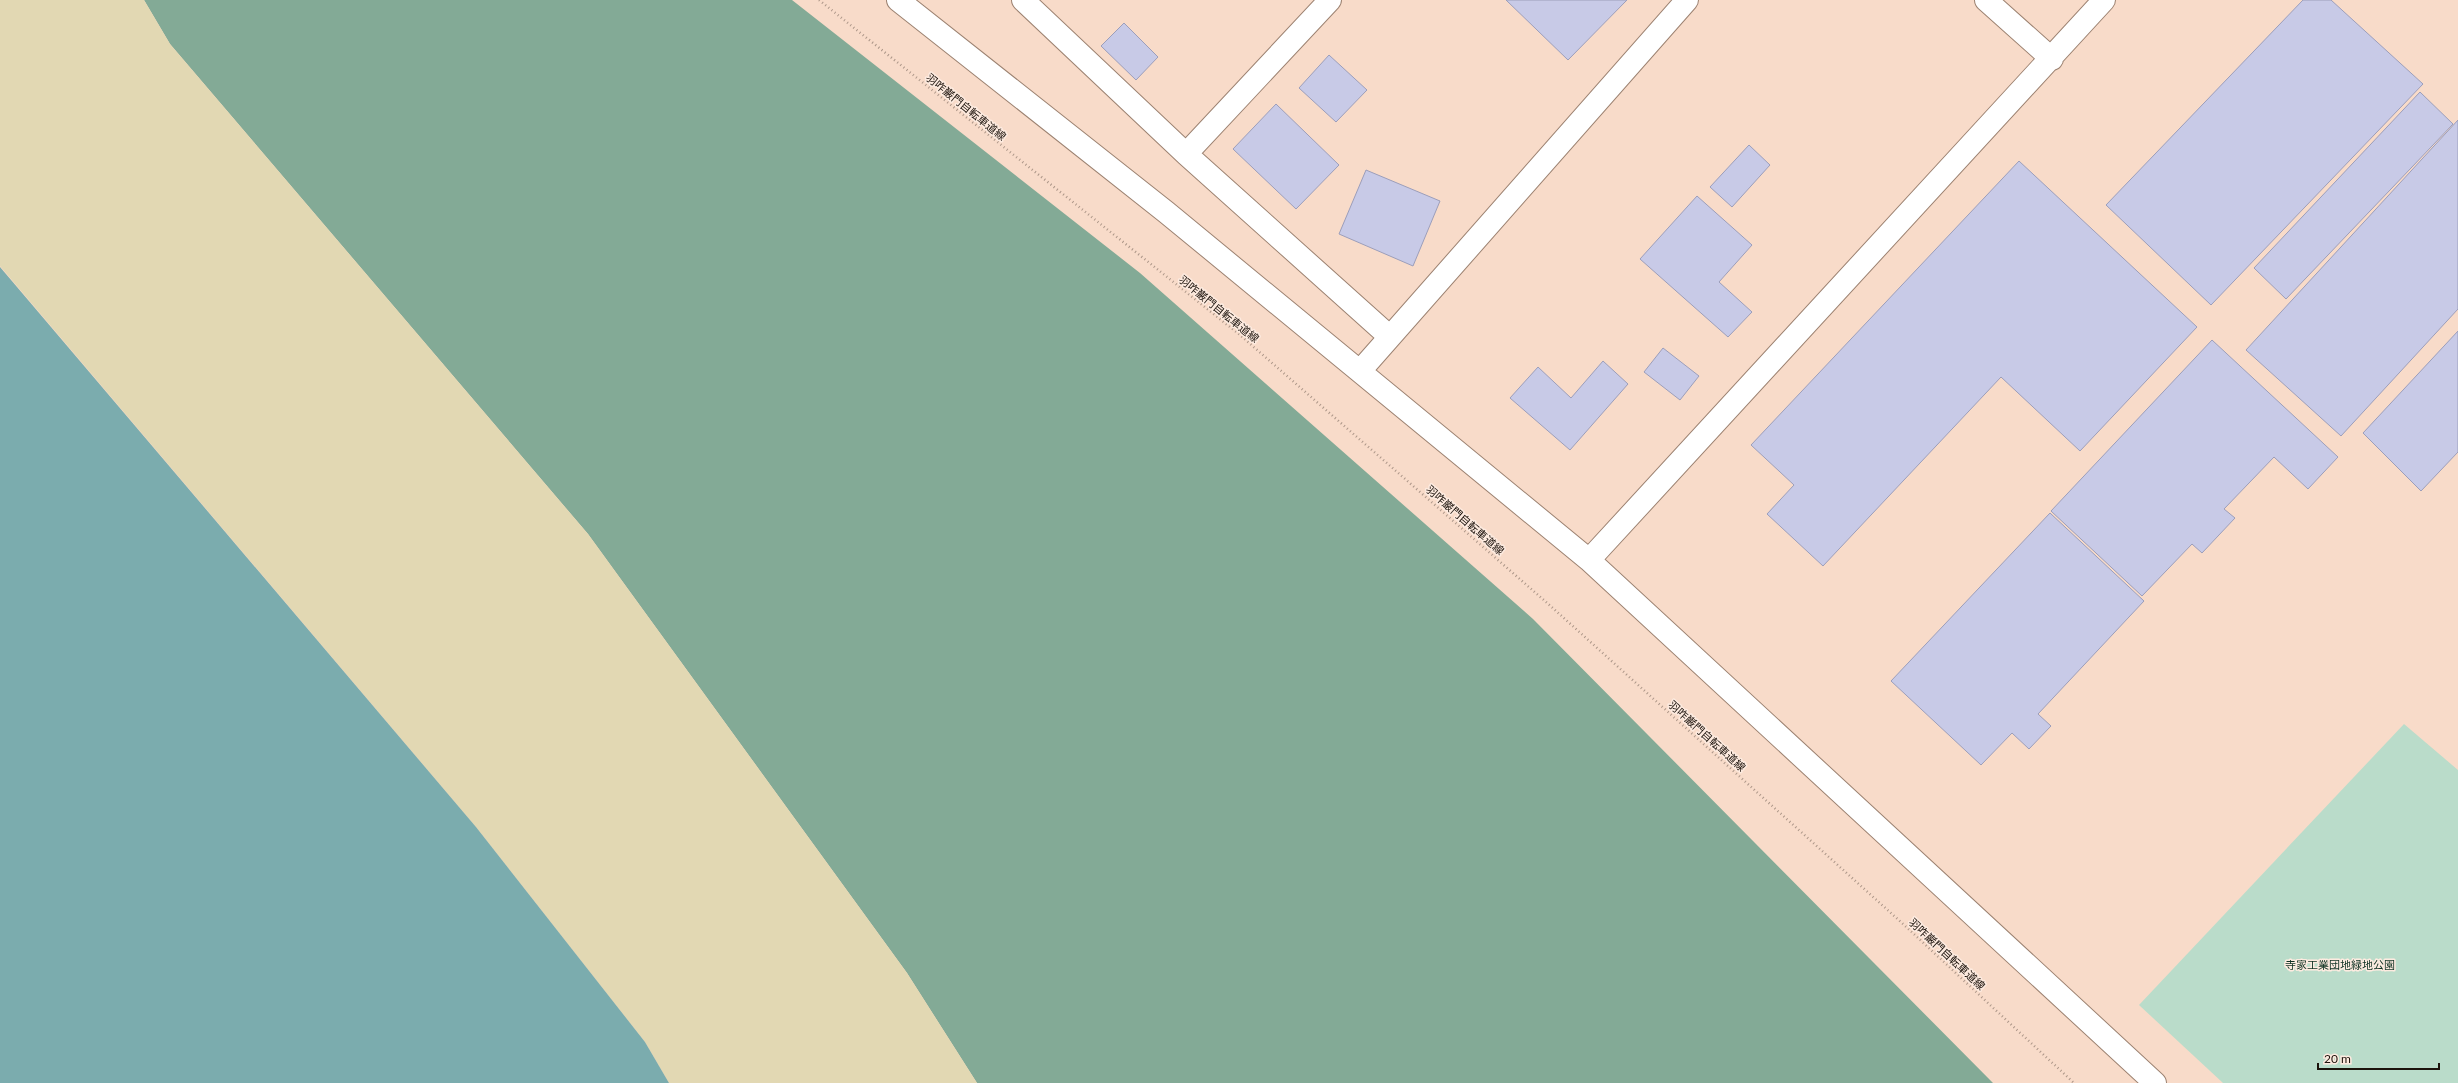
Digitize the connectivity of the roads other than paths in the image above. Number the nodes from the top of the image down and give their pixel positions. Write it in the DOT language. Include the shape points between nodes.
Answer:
graph roads {
  1 [pos="898,0"];
  2 [pos="1023,0"];
  3 [pos="1330,0"];
  4 [pos="1687,0"];
  5 [pos="1986,0"];
  6 [pos="2104,0"];
  7 [pos="2052,59"];
  8 [pos="1186,154"];
  9 [pos="1390,337"];
  10 [pos="1360,371"];
  11 [pos="1589,560"];
  12 [pos="2155,1083"];
  1 -- 10 [label="street" via="1166,212"];
  2 -- 8 [label="street"];
  3 -- 8 [label="street"];
  4 -- 9 [label="street"];
  5 -- 7 [label="street"];
  6 -- 7 [label="street"];
  7 -- 11 [label="street"];
  8 -- 9 [label="street"];
  9 -- 10 [label="street"];
  10 -- 11 [label="street"];
  11 -- 12 [label="street"];
}
